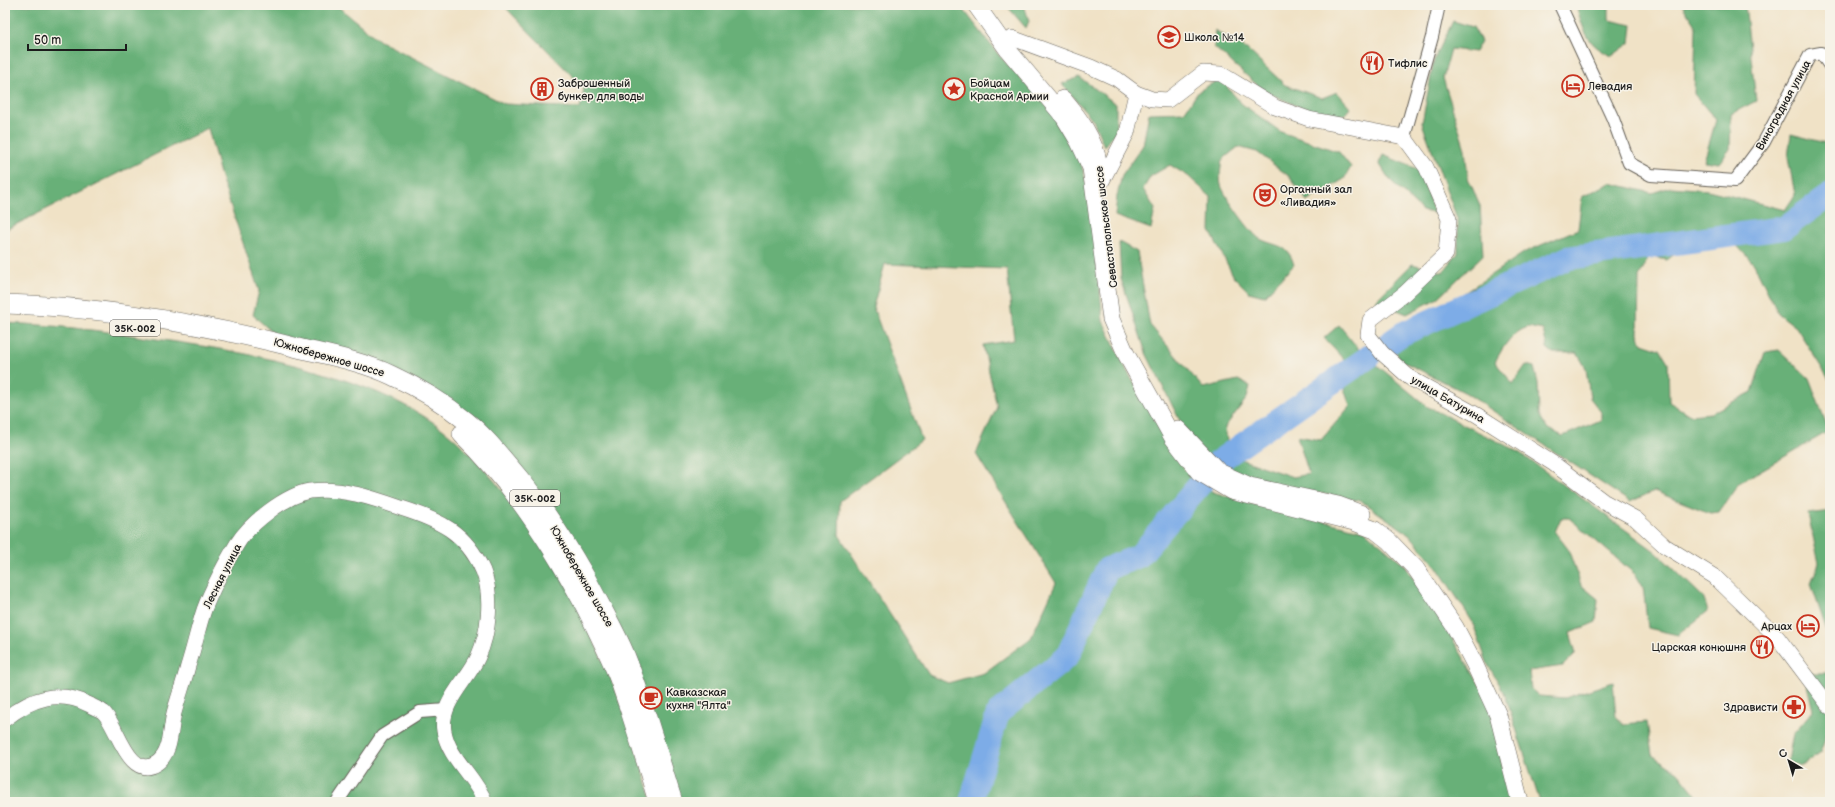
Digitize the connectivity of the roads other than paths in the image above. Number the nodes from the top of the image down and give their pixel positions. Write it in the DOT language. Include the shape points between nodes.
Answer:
graph roads {
  1 [pos="976,5"];
  2 [pos="988,5"];
  3 [pos="1439,5"];
  4 [pos="1560,5"];
  5 [pos="990,25"];
  6 [pos="1012,38"];
  7 [pos="1830,66"];
  8 [pos="1136,93"];
  9 [pos="1404,137"];
  10 [pos="1098,182"];
  11 [pos="5,304"];
  12 [pos="5,315"];
  13 [pos="1830,708"];
  14 [pos="446,710"];
  15 [pos="5,719"];
  16 [pos="337,802"];
  17 [pos="485,802"];
  18 [pos="658,802"];
  19 [pos="673,802"];
  20 [pos="1520,802"];
  21 [pos="1529,802"];
  1 -- 5 [label="main road"];
  2 -- 6 [label="main road, Севастопольское шоссе"];
  3 -- 9 [label="street"];
  4 -- 7 [label="street, Виноградная улица" via="1613,120 1629,163 1651,175 1735,181 1764,142 1810,55 1821,53"];
  5 -- 6 [label="main road, Севастопольское шоссе"];
  5 -- 10 [label="main road" via="1064,117"];
  6 -- 8 [label="street" via="1117,78"];
  6 -- 10 [label="main road, Севастопольское шоссе" via="1082,122 1091,137 1097,154"];
  8 -- 9 [label="street" via="1152,99 1168,100 1203,73 1221,74 1275,107 1309,119"];
  8 -- 10 [label="street" via="1128,133"];
  9 -- 13 [label="street, улица Батурина" via="1426,167 1449,219 1446,254 1370,320 1368,335 1382,353 1410,378 1477,415 1554,464 1603,501 1636,519 1665,546 1715,577 1778,638"];
  10 -- 20 [label="main road" via="1111,319 1126,354 1173,438 1199,472 1231,491 1354,522 1375,530 1390,541 1416,569 1455,627 1474,663 1498,715"];
  10 -- 21 [label="main road, Севастопольское шоссе" via="1111,281 1122,329 1176,427 1218,472 1250,486 1338,505 1380,522 1411,551 1445,593 1467,632 1505,716"];
  11 -- 19 [label="highway, Южнобережное шоссе / 35К-002" via="88,309 253,336 355,362 390,374 452,411 479,432 534,496 593,591 611,624 633,676"];
  12 -- 18 [label="highway, Южнобережное шоссе / 35К-002" via="89,321 209,339 338,367 405,395 441,415 473,445 521,504 548,542 576,591 619,679"];
  14 -- 15 [label="street, Лесная улица" via="478,657 484,640 488,593 484,574 477,559 450,528 432,518 372,498 338,492 310,491 288,498 264,515 238,542 205,609 174,714 166,752 157,763 147,766 135,763 124,750 104,713 82,701 60,695 20,708"];
  14 -- 16 [label="street" via="420,712 382,736"];
  14 -- 17 [label="street, Лесная улица" via="443,728 446,739 455,758"];
}
